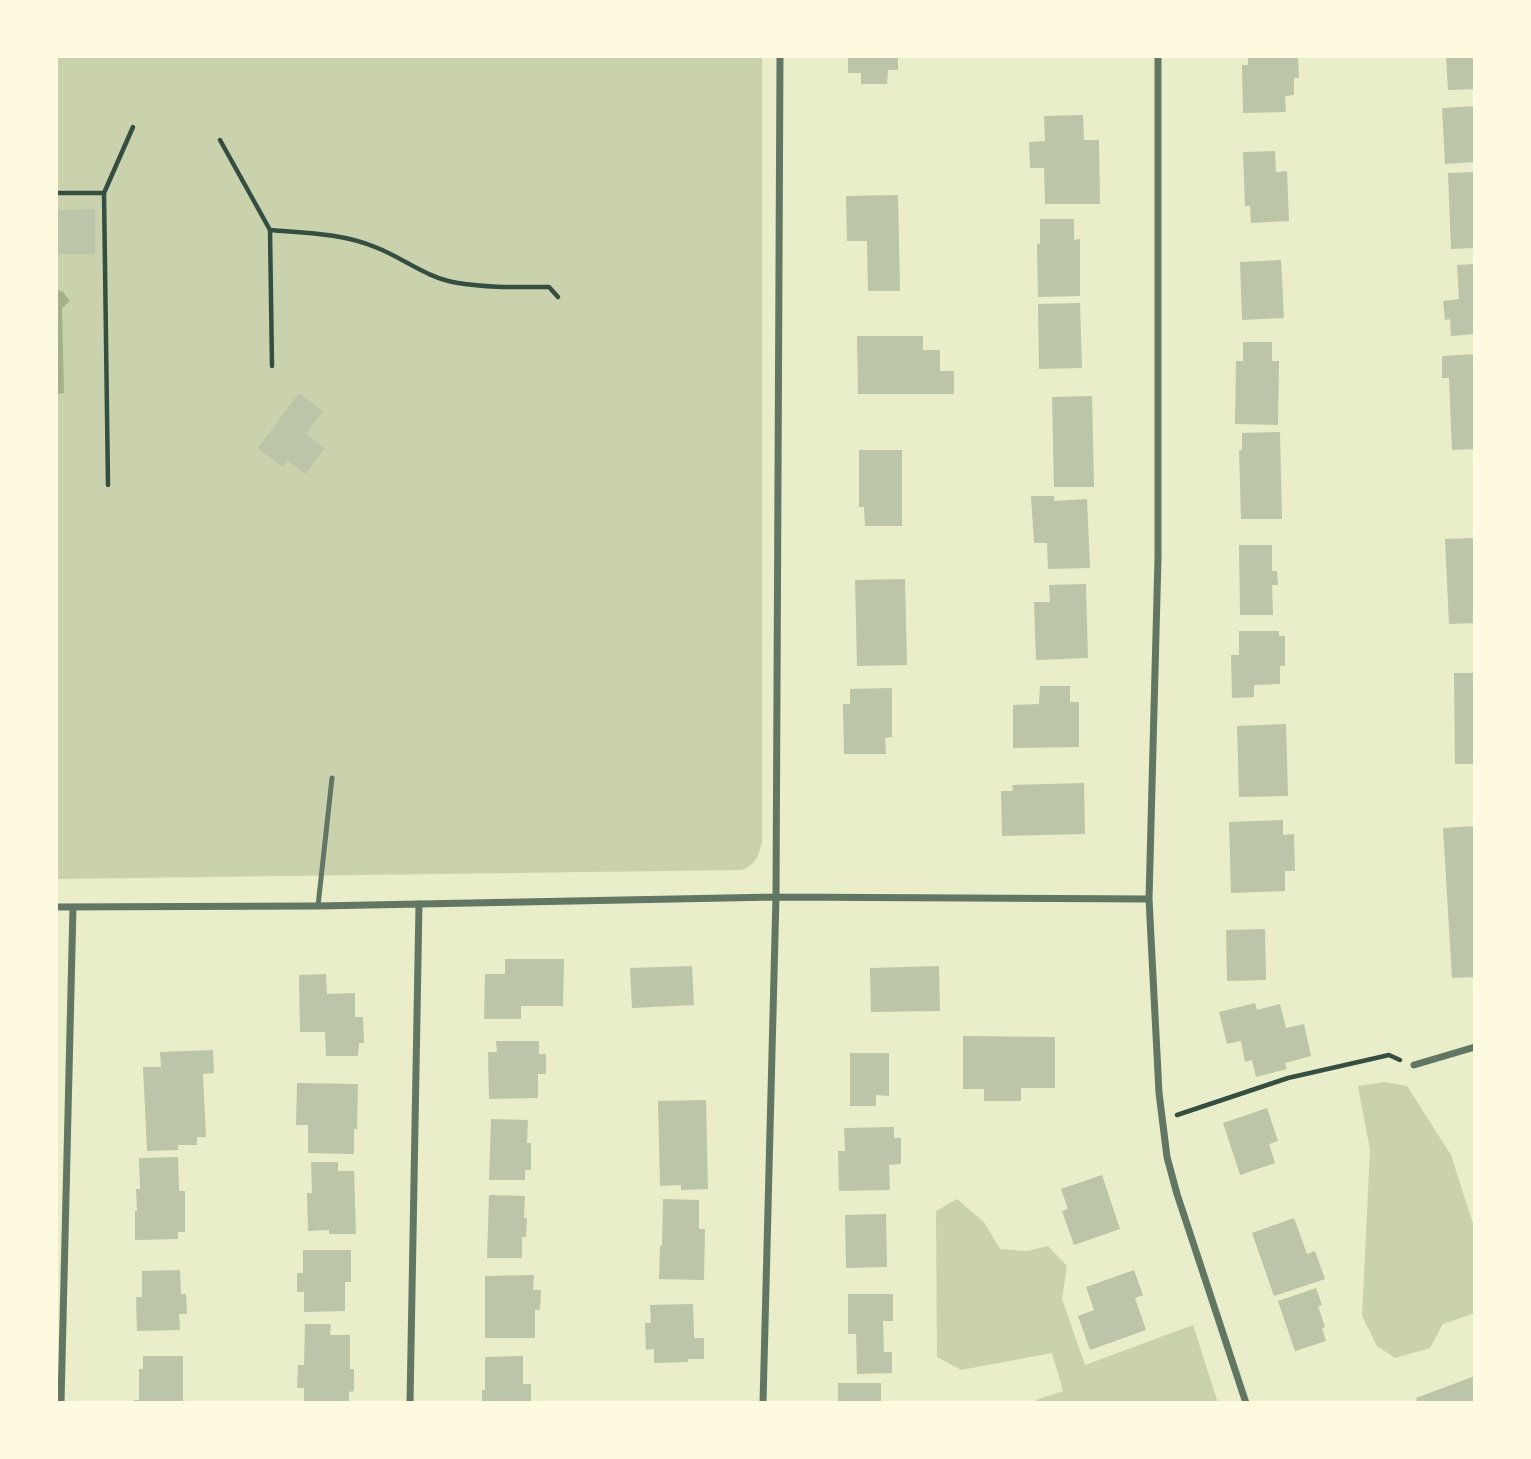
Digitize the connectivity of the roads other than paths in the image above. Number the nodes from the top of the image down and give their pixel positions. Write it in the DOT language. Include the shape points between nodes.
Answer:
graph roads {
  1 [pos="780,56"];
  2 [pos="1158,56"];
  3 [pos="332,778"];
  4 [pos="776,897"];
  5 [pos="1149,899"];
  6 [pos="419,904"];
  7 [pos="318,906"];
  8 [pos="56,907"];
  9 [pos="73,907"];
  10 [pos="1475,1048"];
  11 [pos="1414,1066"];
  12 [pos="61,1403"];
  13 [pos="410,1403"];
  14 [pos="763,1403"];
  15 [pos="1246,1403"];
  1 -- 4 [label="street"];
  2 -- 5 [label="street" via="1158,558"];
  3 -- 7 [label="lane"];
  4 -- 5 [label="street"];
  4 -- 6 [label="street"];
  4 -- 14 [label="street"];
  5 -- 15 [label="street" via="1159,1093 1167,1157"];
  6 -- 7 [label="street"];
  6 -- 13 [label="street"];
  7 -- 9 [label="street"];
  8 -- 9 [label="street"];
  9 -- 12 [label="street"];
  10 -- 11 [label="street"];
}
